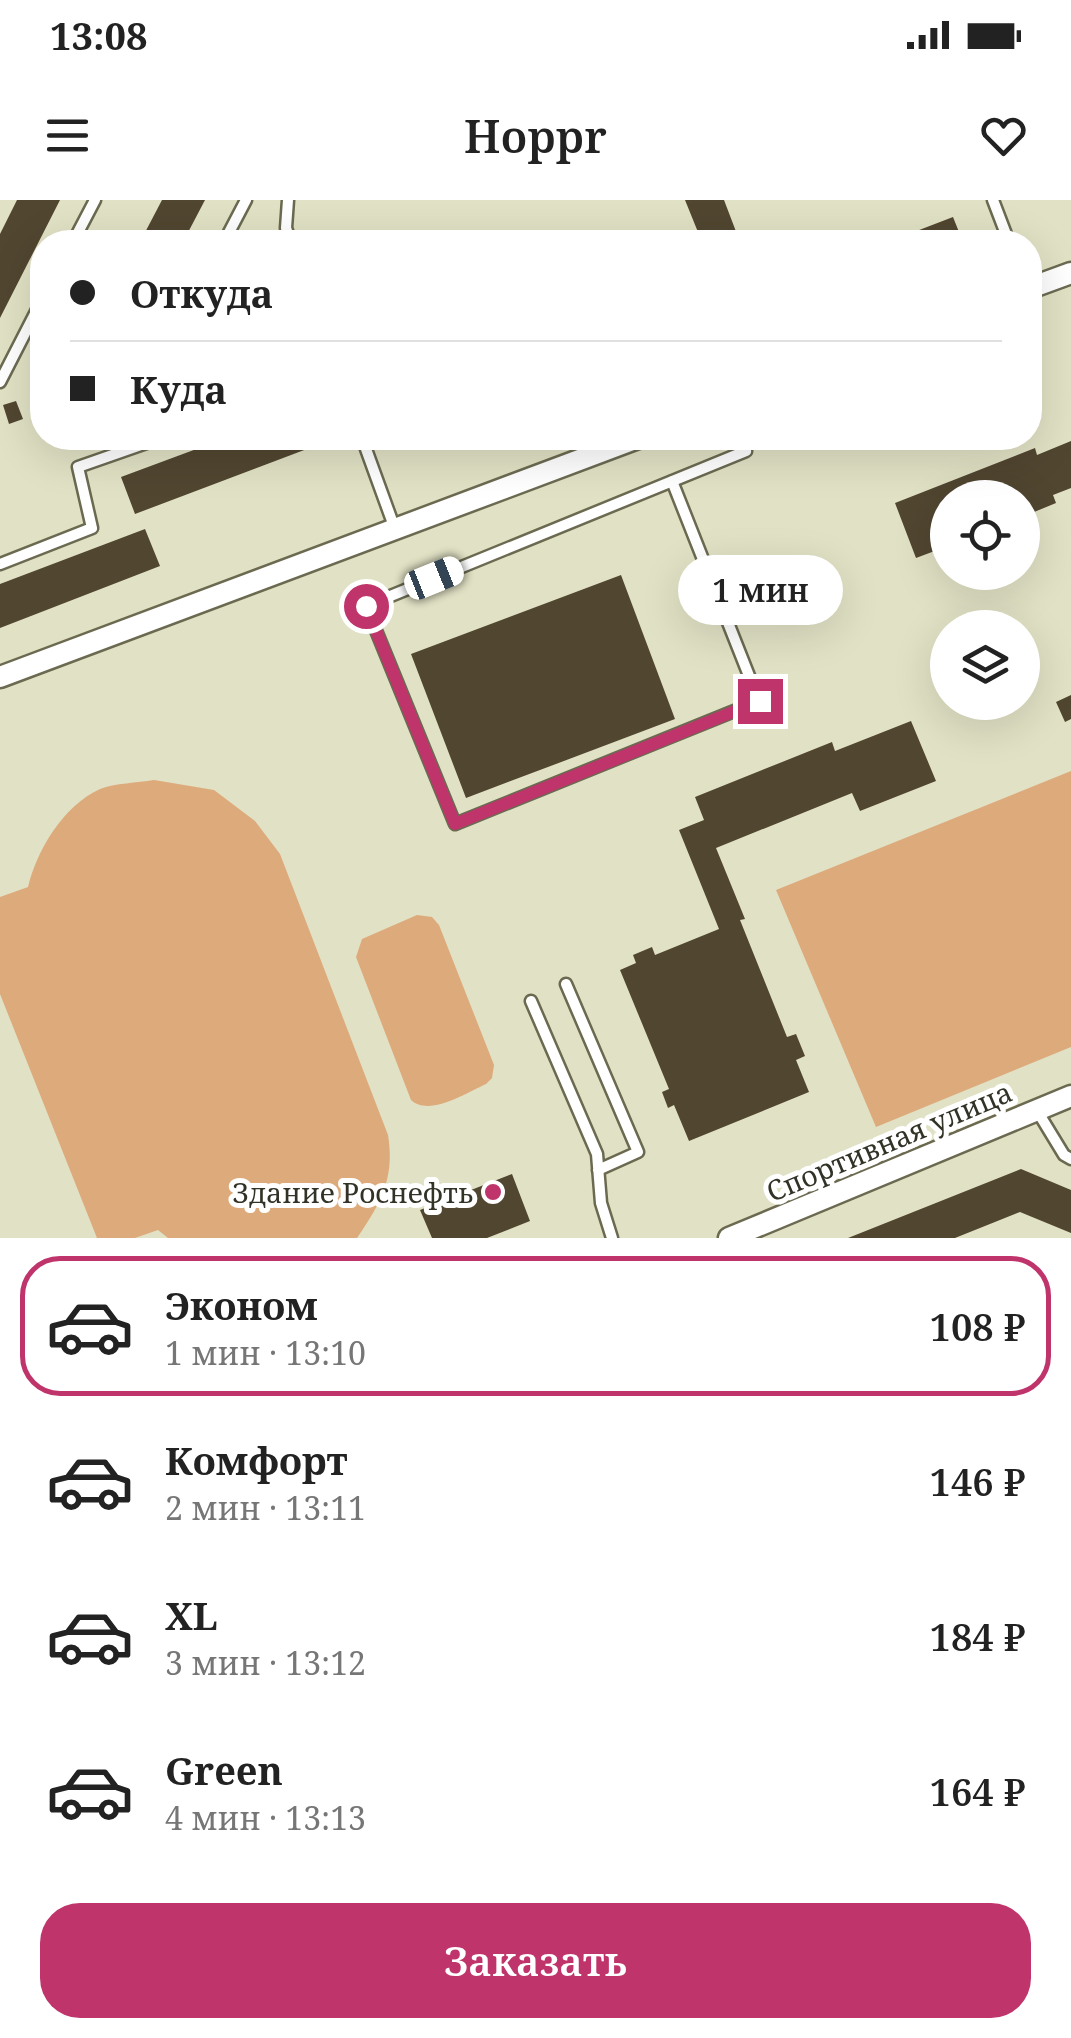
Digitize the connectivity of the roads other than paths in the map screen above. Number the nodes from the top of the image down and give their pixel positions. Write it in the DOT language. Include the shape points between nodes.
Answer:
graph roads {
  1 [pos="95,200"];
  2 [pos="246,200"];
  3 [pos="288,200"];
  4 [pos="993,200"];
  5 [pos="79,230"];
  6 [pos="230,230"];
  7 [pos="287,230"];
  8 [pos="1004,230"];
  9 [pos="1071,273"];
  10 [pos="1042,284"];
  11 [pos="30,323"];
  12 [pos="0,382"];
  13 [pos="127,450"];
  14 [pos="366,450"];
  15 [pos="606,450"];
  16 [pos="746,450"];
  17 [pos="672,481"];
  18 [pos="395,528"];
  19 [pos="0,564"];
  20 [pos="0,677"];
  21 [pos="566,984"];
  22 [pos="532,1001"];
  23 [pos="1071,1096"];
  24 [pos="1036,1110"];
  25 [pos="1071,1158"];
  26 [pos="598,1170"];
  27 [pos="612,1238"];
  28 [pos="729,1238"];
  1 -- 5 [label="lane"];
  2 -- 6 [label="lane"];
  3 -- 7 [label="lane"];
  4 -- 8 [label="lane"];
  9 -- 10 [label="street"];
  11 -- 12 [label="lane"];
  13 -- 19 [label="lane" via="78,467 92,528"];
  14 -- 18 [label="lane"];
  15 -- 18 [label="street"];
  16 -- 17 [label="lane"];
  17 -- 17 [label="lane" via="760,701 455,824 366,606"];
  18 -- 20 [label="street"];
  21 -- 26 [label="lane" via="638,1152"];
  22 -- 26 [label="lane"];
  23 -- 24 [label="street, Спортивная улица"];
  24 -- 25 [label="lane"];
  24 -- 28 [label="street, Спортивная улица"];
  26 -- 27 [label="lane"];
}
